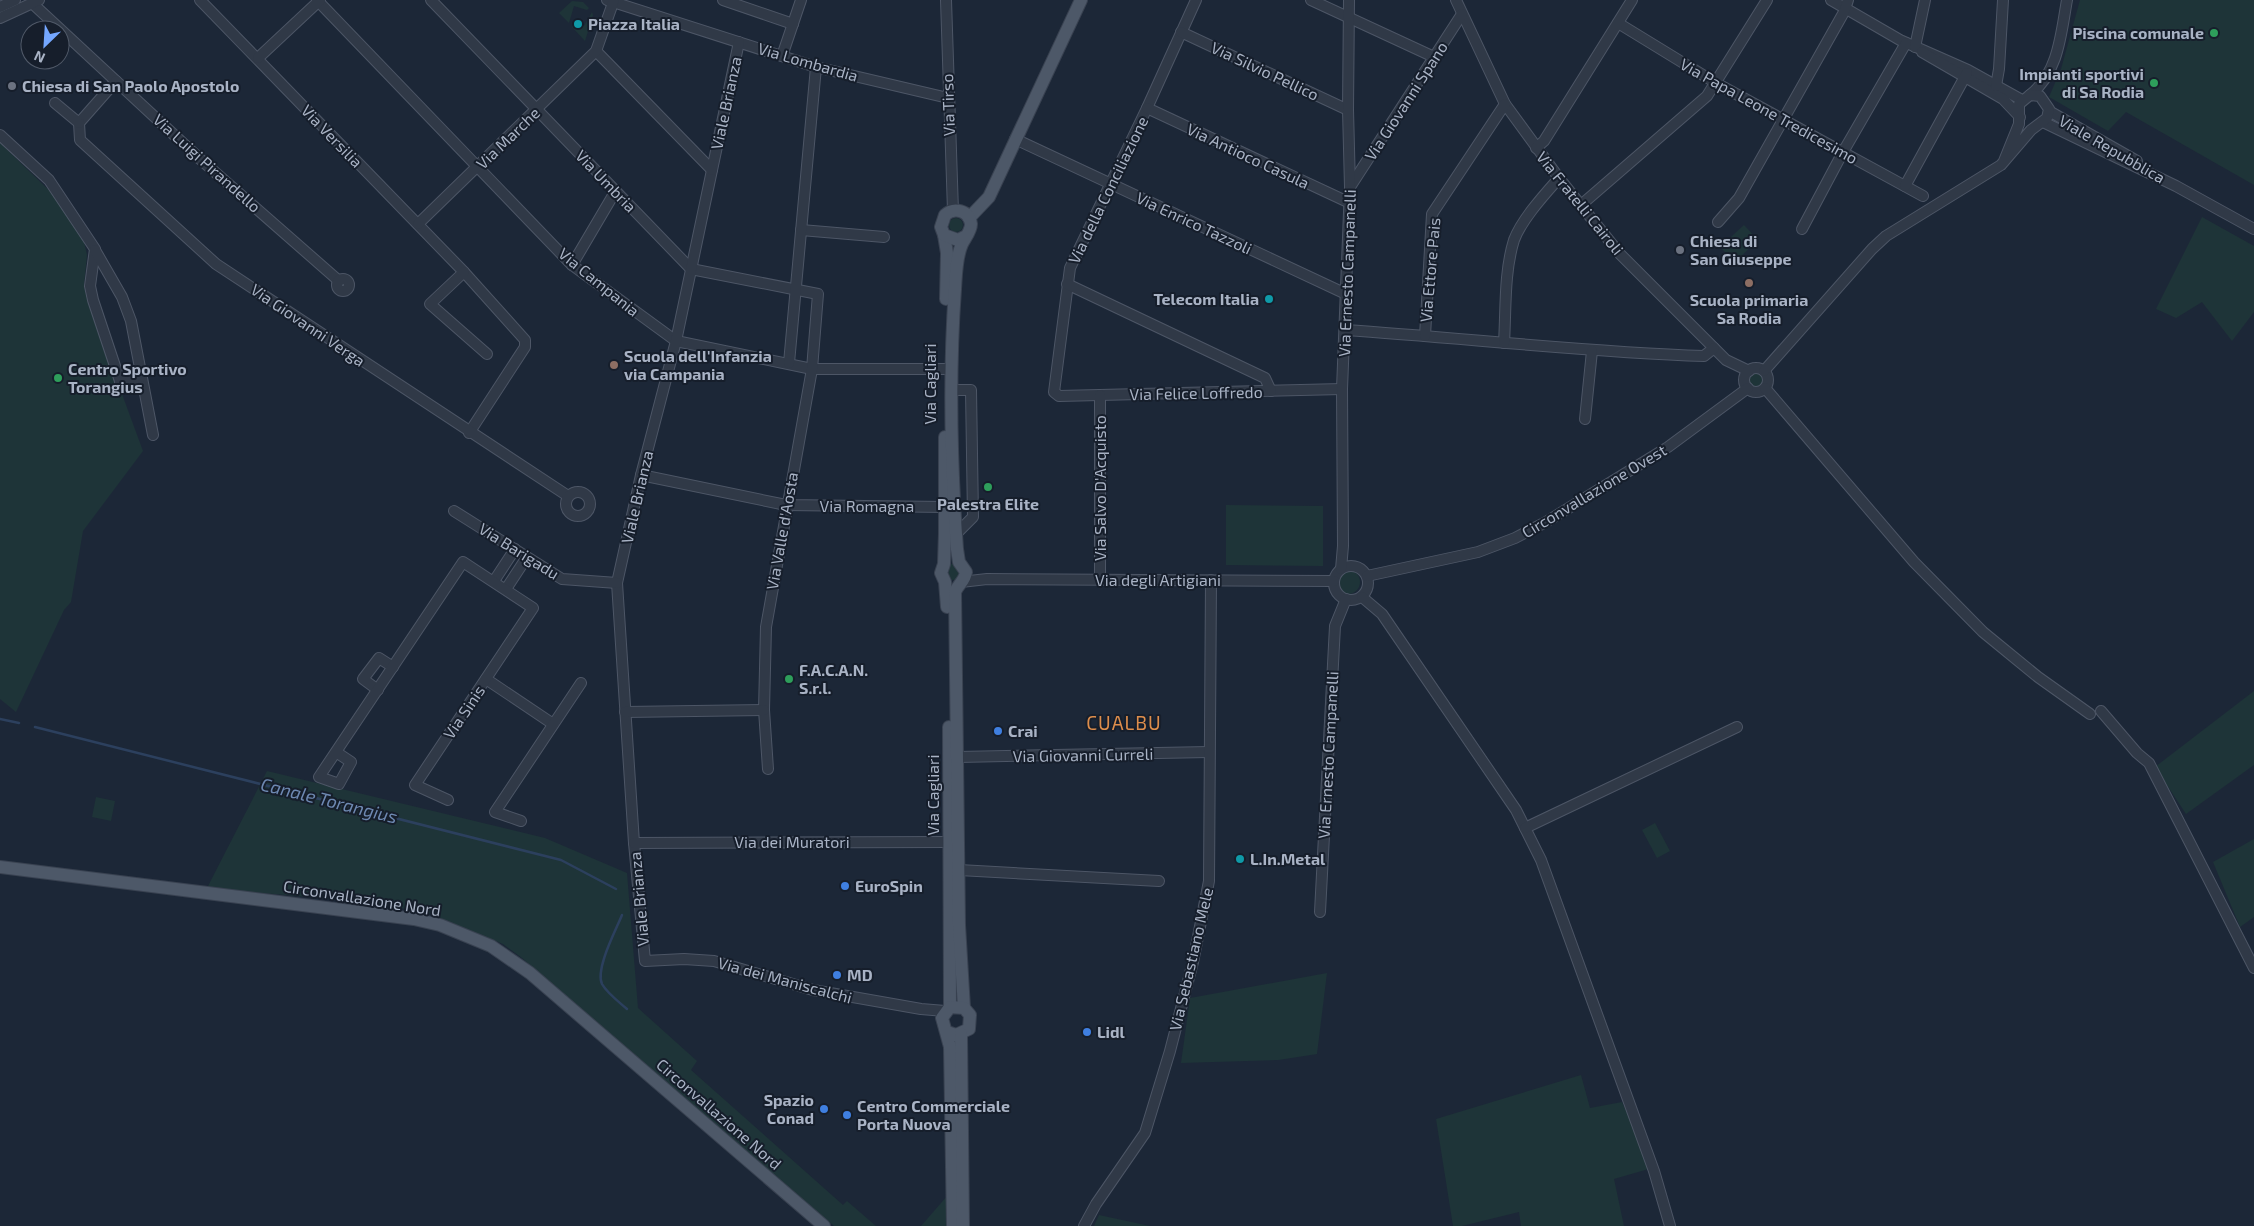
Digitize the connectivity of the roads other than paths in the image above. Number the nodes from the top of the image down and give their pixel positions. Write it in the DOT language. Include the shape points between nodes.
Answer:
graph roads {
  1 [pos="15,0"];
  2 [pos="200,0"];
  3 [pos="431,0"];
  4 [pos="723,0"];
  5 [pos="801,0"];
  6 [pos="946,0"];
  7 [pos="1081,0"];
  8 [pos="1196,0"];
  9 [pos="1312,0"];
  10 [pos="1349,0"];
  11 [pos="1456,0"];
  12 [pos="1632,0"];
  13 [pos="1767,0"];
  14 [pos="1831,0"];
  15 [pos="1925,0"];
  16 [pos="2003,0"];
  17 [pos="2067,0"];
  18 [pos="36,1"];
  19 [pos="318,1"];
  20 [pos="612,1"];
  21 [pos="1847,4"];
  22 [pos="0,7"];
  23 [pos="1462,14"];
  24 [pos="0,18"];
  25 [pos="1349,18"];
  26 [pos="1618,23"];
  27 [pos="793,24"];
  28 [pos="1181,32"];
  29 [pos="739,42"];
  30 [pos="1911,45"];
  31 [pos="596,51"];
  32 [pos="782,56"];
  33 [pos="1434,57"];
  34 [pos="258,58"];
  35 [pos="816,67"];
  36 [pos="1967,74"];
  37 [pos="116,82"];
  38 [pos="2045,82"];
  39 [pos="1716,84"];
  40 [pos="1996,86"];
  41 [pos="2026,97"];
  42 [pos="948,98"];
  43 [pos="55,103"];
  44 [pos="1505,104"];
  45 [pos="2048,107"];
  46 [pos="1147,108"];
  47 [pos="537,110"];
  48 [pos="1348,110"];
  49 [pos="2018,114"];
  50 [pos="1782,120"];
  51 [pos="79,123"];
  52 [pos="2041,124"];
  53 [pos="0,135"];
  54 [pos="1015,139"];
  55 [pos="1536,148"];
  56 [pos="1843,152"];
  57 [pos="2003,163"];
  58 [pos="478,167"];
  59 [pos="712,170"];
  60 [pos="1559,178"];
  61 [pos="1111,184"];
  62 [pos="1906,186"];
  63 [pos="2176,186"];
  64 [pos="1350,187"];
  65 [pos="615,192"];
  66 [pos="1923,196"];
  67 [pos="1350,203"];
  68 [pos="1581,205"];
  69 [pos="953,211"];
  70 [pos="969,218"];
  71 [pos="1718,222"];
  72 [pos="418,224"];
  73 [pos="1802,229"];
  74 [pos="2254,229"];
  75 [pos="801,230"];
  76 [pos="944,235"];
  77 [pos="966,236"];
  78 [pos="884,237"];
  79 [pos="95,249"];
  80 [pos="572,265"];
  81 [pos="691,268"];
  82 [pos="464,272"];
  83 [pos="339,280"];
  84 [pos="1067,284"];
  85 [pos="796,289"];
  86 [pos="1346,294"];
  87 [pos="1345,330"];
  88 [pos="1425,336"];
  89 [pos="676,342"];
  90 [pos="1504,343"];
  91 [pos="1714,348"];
  92 [pos="1592,351"];
  93 [pos="487,354"];
  94 [pos="790,364"];
  95 [pos="812,369"];
  96 [pos="946,369"];
  97 [pos="1749,371"];
  98 [pos="1764,371"];
  99 [pos="141,377"];
  100 [pos="1748,388"];
  101 [pos="1765,388"];
  102 [pos="1342,389"];
  103 [pos="952,390"];
  104 [pos="1054,390"];
  105 [pos="1271,391"];
  106 [pos="1100,395"];
  107 [pos="1585,419"];
  108 [pos="469,433"];
  109 [pos="154,435"];
  110 [pos="641,475"];
  111 [pos="568,496"];
  112 [pos="786,505"];
  113 [pos="945,507"];
  114 [pos="454,511"];
  115 [pos="956,534"];
  116 [pos="1343,546"];
  117 [pos="515,549"];
  118 [pos="527,558"];
  119 [pos="944,564"];
  120 [pos="961,564"];
  121 [pos="1354,566"];
  122 [pos="1341,569"];
  123 [pos="1367,576"];
  124 [pos="982,579"];
  125 [pos="1100,580"];
  126 [pos="1211,580"];
  127 [pos="494,581"];
  128 [pos="1334,581"];
  129 [pos="617,583"];
  130 [pos="955,583"];
  131 [pos="506,588"];
  132 [pos="1362,597"];
  133 [pos="1346,599"];
  134 [pos="393,667"];
  135 [pos="486,679"];
  136 [pos="581,683"];
  137 [pos="378,690"];
  138 [pos="764,710"];
  139 [pos="625,712"];
  140 [pos="553,724"];
  141 [pos="1737,727"];
  142 [pos="336,752"];
  143 [pos="1209,752"];
  144 [pos="958,757"];
  145 [pos="768,769"];
  146 [pos="448,800"];
  147 [pos="521,821"];
  148 [pos="1526,828"];
  149 [pos="949,842"];
  150 [pos="634,843"];
  151 [pos="0,866"];
  152 [pos="959,870"];
  153 [pos="1160,881"];
  154 [pos="1320,912"];
  155 [pos="645,961"];
  156 [pos="2254,968"];
  157 [pos="964,1008"];
  158 [pos="948,1009"];
  159 [pos="923,1010"];
  160 [pos="945,1029"];
  161 [pos="961,1034"];
  162 [pos="824,1226"];
  163 [pos="953,1226"];
  164 [pos="963,1226"];
  165 [pos="1084,1226"];
  166 [pos="1670,1226"];
  1 -- 22 [label="street"];
  2 -- 34 [label="street, Via Versilia"];
  3 -- 47 [label="street, Via Umbria"];
  4 -- 27 [label="street"];
  5 -- 27 [label="street"];
  6 -- 42 [label="street, Via Tirso"];
  7 -- 54 [label="main road"];
  8 -- 28 [label="street, Via della Conciliazione"];
  9 -- 25 [label="street"];
  10 -- 25 [label="street, Via Ernesto Campanelli"];
  11 -- 23 [label="street, Via Fratelli Cairoli"];
  12 -- 26 [label="street"];
  13 -- 39 [label="street"];
  14 -- 21 [label="street"];
  15 -- 30 [label="street"];
  16 -- 40 [label="street"];
  17 -- 38 [label="street" via="2062,37"];
  18 -- 24 [label="street"];
  18 -- 37 [label="street, Via Luigi Pirandello"];
  19 -- 34 [label="street"];
  19 -- 58 [label="street, Via Campania"];
  20 -- 29 [label="street, Via Lombardia"];
  20 -- 31 [label="street"];
  21 -- 30 [label="street"];
  21 -- 50 [label="street"];
  23 -- 33 [label="street, Via Giovanni Spano"];
  23 -- 44 [label="street, Via Fratelli Cairoli"];
  25 -- 33 [label="street"];
  25 -- 48 [label="street, Via Ernesto Campanelli"];
  26 -- 39 [label="street, Via Papa Leone Tredicesimo"];
  26 -- 55 [label="street" via="1544,141"];
  27 -- 32 [label="street"];
  28 -- 46 [label="street, Via della Conciliazione"];
  28 -- 48 [label="street, Via Silvio Pellico"];
  29 -- 32 [label="street, Via Lombardia"];
  29 -- 59 [label="street, Viale Brianza"];
  30 -- 36 [label="street" via="1938,54"];
  30 -- 56 [label="street"];
  31 -- 47 [label="street, Via Marche"];
  31 -- 59 [label="street"];
  32 -- 35 [label="street, Via Lombardia"];
  33 -- 64 [label="street, Via Giovanni Spano"];
  34 -- 72 [label="street, Via Versilia"];
  35 -- 42 [label="street, Via Lombardia"];
  35 -- 75 [label="street"];
  36 -- 40 [label="street"];
  36 -- 49 [label="street" via="2003,99"];
  36 -- 62 [label="street"];
  37 -- 51 [label="street"];
  37 -- 83 [label="street, Via Luigi Pirandello"];
  38 -- 41 [label="street"];
  38 -- 45 [label="street"];
  39 -- 50 [label="street, Via Papa Leone Tredicesimo"];
  39 -- 68 [label="street" via="1707,96"];
  40 -- 41 [label="street"];
  41 -- 45 [label="street" via="2040,96"];
  41 -- 49 [label="street"];
  42 -- 69 [label="street, Via Tirso"];
  43 -- 51 [label="street"];
  44 -- 55 [label="street, Via Fratelli Cairoli"];
  44 -- 88 [label="street, Via Ettore Pais" via="1432,214"];
  45 -- 52 [label="street"];
  45 -- 63 [label="street, Viale Repubblica"];
  46 -- 61 [label="street, Via della Conciliazione"];
  46 -- 67 [label="street, Via Antioco Casula"];
  47 -- 58 [label="street, Via Marche"];
  47 -- 65 [label="street, Via Umbria"];
  48 -- 64 [label="street, Via Ernesto Campanelli"];
  49 -- 52 [label="street" via="2028,125"];
  49 -- 57 [label="street" via="2019,124"];
  50 -- 56 [label="street, Via Papa Leone Tredicesimo"];
  50 -- 71 [label="street" via="1739,198"];
  51 -- 108 [label="street, Via Giovanni Verga" via="80,140 216,264"];
  52 -- 57 [label="street" via="2031,130"];
  52 -- 63 [label="street, Viale Repubblica"];
  53 -- 79 [label="street" via="49,180"];
  54 -- 61 [label="street, Via Enrico Tazzoli"];
  54 -- 70 [label="main road" via="989,197"];
  55 -- 60 [label="street, Via Fratelli Cairoli"];
  56 -- 62 [label="street, Via Papa Leone Tredicesimo"];
  56 -- 73 [label="street"];
  57 -- 98 [label="street" via="1886,236"];
  58 -- 72 [label="street, Via Marche"];
  58 -- 80 [label="street, Via Campania"];
  59 -- 81 [label="street, Viale Brianza"];
  60 -- 68 [label="street, Via Fratelli Cairoli"];
  60 -- 90 [label="street" via="1537,203 1515,239"];
  61 -- 84 [label="street, Via della Conciliazione" via="1070,268"];
  61 -- 86 [label="street, Via Enrico Tazzoli"];
  62 -- 66 [label="street, Via Papa Leone Tredicesimo"];
  63 -- 74 [label="street, Viale Repubblica"];
  64 -- 67 [label="street, Via Ernesto Campanelli"];
  65 -- 80 [label="street"];
  65 -- 81 [label="street, Via Umbria"];
  67 -- 86 [label="street, Via Ernesto Campanelli"];
  68 -- 91 [label="street, Via Fratelli Cairoli" via="1620,254"];
  69 -- 70 [label="main road" via="962,212"];
  69 -- 76 [label="main road" via="942,219"];
  70 -- 77 [label="main road" via="971,226"];
  72 -- 82 [label="street, Via Versilia"];
  75 -- 78 [label="street"];
  75 -- 85 [label="street"];
  76 -- 77 [label="main road" via="953,240"];
  76 -- 96 [label="main road, Via Cagliari" via="947,253"];
  77 -- 103 [label="main road, Via Cagliari" via="960,250 955,288"];
  79 -- 99 [label="street" via="122,297"];
  79 -- 99 [label="street" via="91,272 96,314 121,385"];
  80 -- 89 [label="street, Via Campania"];
  81 -- 85 [label="street"];
  81 -- 89 [label="street, Viale Brianza"];
  82 -- 93 [label="street" via="430,304"];
  82 -- 108 [label="street, Via Versilia" via="526,343"];
  84 -- 104 [label="street, Via della Conciliazione"];
  84 -- 105 [label="street" via="1265,378"];
  85 -- 94 [label="street"];
  85 -- 95 [label="street, Via Valle d'Aosta" via="818,294"];
  86 -- 87 [label="street, Via Ernesto Campanelli"];
  87 -- 88 [label="street"];
  87 -- 102 [label="street, Via Ernesto Campanelli"];
  88 -- 90 [label="street"];
  89 -- 94 [label="street, Via Campania"];
  89 -- 110 [label="street, Viale Brianza"];
  90 -- 92 [label="street"];
  91 -- 92 [label="street" via="1704,356"];
  91 -- 97 [label="street, Via Fratelli Cairoli" via="1726,360"];
  92 -- 107 [label="street"];
  94 -- 95 [label="street, Via Campania"];
  95 -- 96 [label="street, Via Campania"];
  95 -- 112 [label="street, Via Valle d'Aosta"];
  96 -- 113 [label="main road, Via Cagliari"];
  97 -- 98 [label="street" via="1756,368"];
  97 -- 100 [label="street" via="1745,380"];
  98 -- 101 [label="street" via="1768,381"];
  99 -- 109 [label="street"];
  100 -- 101 [label="street" via="1757,392"];
  100 -- 123 [label="street, Circonvallazione Ovest" via="1668,447 1546,522 1514,538 1469,554"];
  101 -- 156 [label="street" via="1914,562 1983,632 2038,677 2095,712 2149,763"];
  102 -- 105 [label="street, Via Felice Loffredo"];
  102 -- 116 [label="street, Via Ernesto Campanelli"];
  103 -- 115 [label="main road, Via Cagliari"];
  103 -- 115 [label="street" via="971,390 973,517"];
  104 -- 106 [label="street, Via Felice Loffredo" via="1060,396"];
  105 -- 106 [label="street, Via Felice Loffredo"];
  106 -- 125 [label="street, Via Salvo D'Acquisto"];
  108 -- 111 [label="street, Via Giovanni Verga"];
  110 -- 112 [label="street, Via Romagna"];
  110 -- 129 [label="street, Viale Brianza"];
  112 -- 113 [label="street, Via Romagna"];
  112 -- 138 [label="street, Via Valle d'Aosta" via="766,627"];
  113 -- 119 [label="main road, Via Cagliari"];
  114 -- 117 [label="street, Via Barigadu"];
  115 -- 120 [label="main road, Via Cagliari"];
  116 -- 121 [label="street, Via Ernesto Campanelli"];
  116 -- 122 [label="street, Via Ernesto Campanelli"];
  117 -- 118 [label="street, Via Barigadu"];
  117 -- 127 [label="street"];
  118 -- 129 [label="street, Via Barigadu" via="562,579"];
  118 -- 131 [label="street"];
  119 -- 120 [label="main road" via="950,561"];
  119 -- 130 [label="main road, Via Cagliari" via="941,573"];
  120 -- 124 [label="street"];
  120 -- 130 [label="main road, Via Cagliari" via="965,575"];
  121 -- 122 [label="street"];
  121 -- 123 [label="street, Via Ernesto Campanelli"];
  122 -- 128 [label="street, Via Ernesto Campanelli"];
  123 -- 132 [label="street" via="1368,587"];
  124 -- 125 [label="street, Via degli Artigiani"];
  124 -- 130 [label="street, Via degli Artigiani"];
  125 -- 126 [label="street, Via degli Artigiani"];
  126 -- 128 [label="street, Via degli Artigiani"];
  126 -- 143 [label="street, Via Sebastiano Mele"];
  127 -- 131 [label="street"];
  127 -- 134 [label="street" via="463,562"];
  128 -- 133 [label="street" via="1337,592"];
  129 -- 139 [label="street, Viale Brianza"];
  130 -- 144 [label="main road, Via Cagliari"];
  130 -- 149 [label="main road, Via Cagliari" via="948,628"];
  131 -- 135 [label="street, Via Sinis" via="534,608"];
  132 -- 133 [label="street"];
  132 -- 148 [label="street" via="1382,614"];
  133 -- 154 [label="street, Via Ernesto Campanelli" via="1335,626"];
  134 -- 137 [label="street"];
  134 -- 137 [label="street" via="379,658 363,679"];
  135 -- 140 [label="street"];
  135 -- 146 [label="street, Via Sinis" via="415,785"];
  136 -- 140 [label="street"];
  137 -- 142 [label="street"];
  138 -- 139 [label="street"];
  138 -- 145 [label="street, Via Valle d'Aosta"];
  139 -- 150 [label="street, Viale Brianza"];
  140 -- 147 [label="street" via="495,812"];
  141 -- 148 [label="street"];
  143 -- 144 [label="street, Via Giovanni Curreli"];
  143 -- 165 [label="street, Via Sebastiano Mele" via="1209,881 1194,962 1145,1133"];
  144 -- 152 [label="main road, Via Cagliari"];
  148 -- 166 [label="street" via="1541,860 1654,1171"];
  149 -- 150 [label="street, Via dei Muratori"];
  149 -- 158 [label="main road, Via Cagliari"];
  150 -- 155 [label="street, Viale Brianza"];
  151 -- 162 [label="main road, Circonvallazione Nord" via="372,912 440,925 491,946 530,973"];
  152 -- 153 [label="street"];
  152 -- 157 [label="main road, Via Cagliari"];
  155 -- 159 [label="street, Via dei Maniscalchi" via="700,959 726,963 813,990"];
  157 -- 158 [label="main road"];
  157 -- 161 [label="main road, Via Cagliari" via="971,1020 969,1029"];
  158 -- 159 [label="street, Via dei Maniscalchi"];
  158 -- 160 [label="main road, Via Cagliari" via="942,1018"];
  159 -- 160 [label="street, Via dei Maniscalchi"];
  160 -- 161 [label="main road"];
  160 -- 163 [label="main road, Via Cagliari" via="950,1047"];
  161 -- 164 [label="main road, Via Cagliari"];
}
